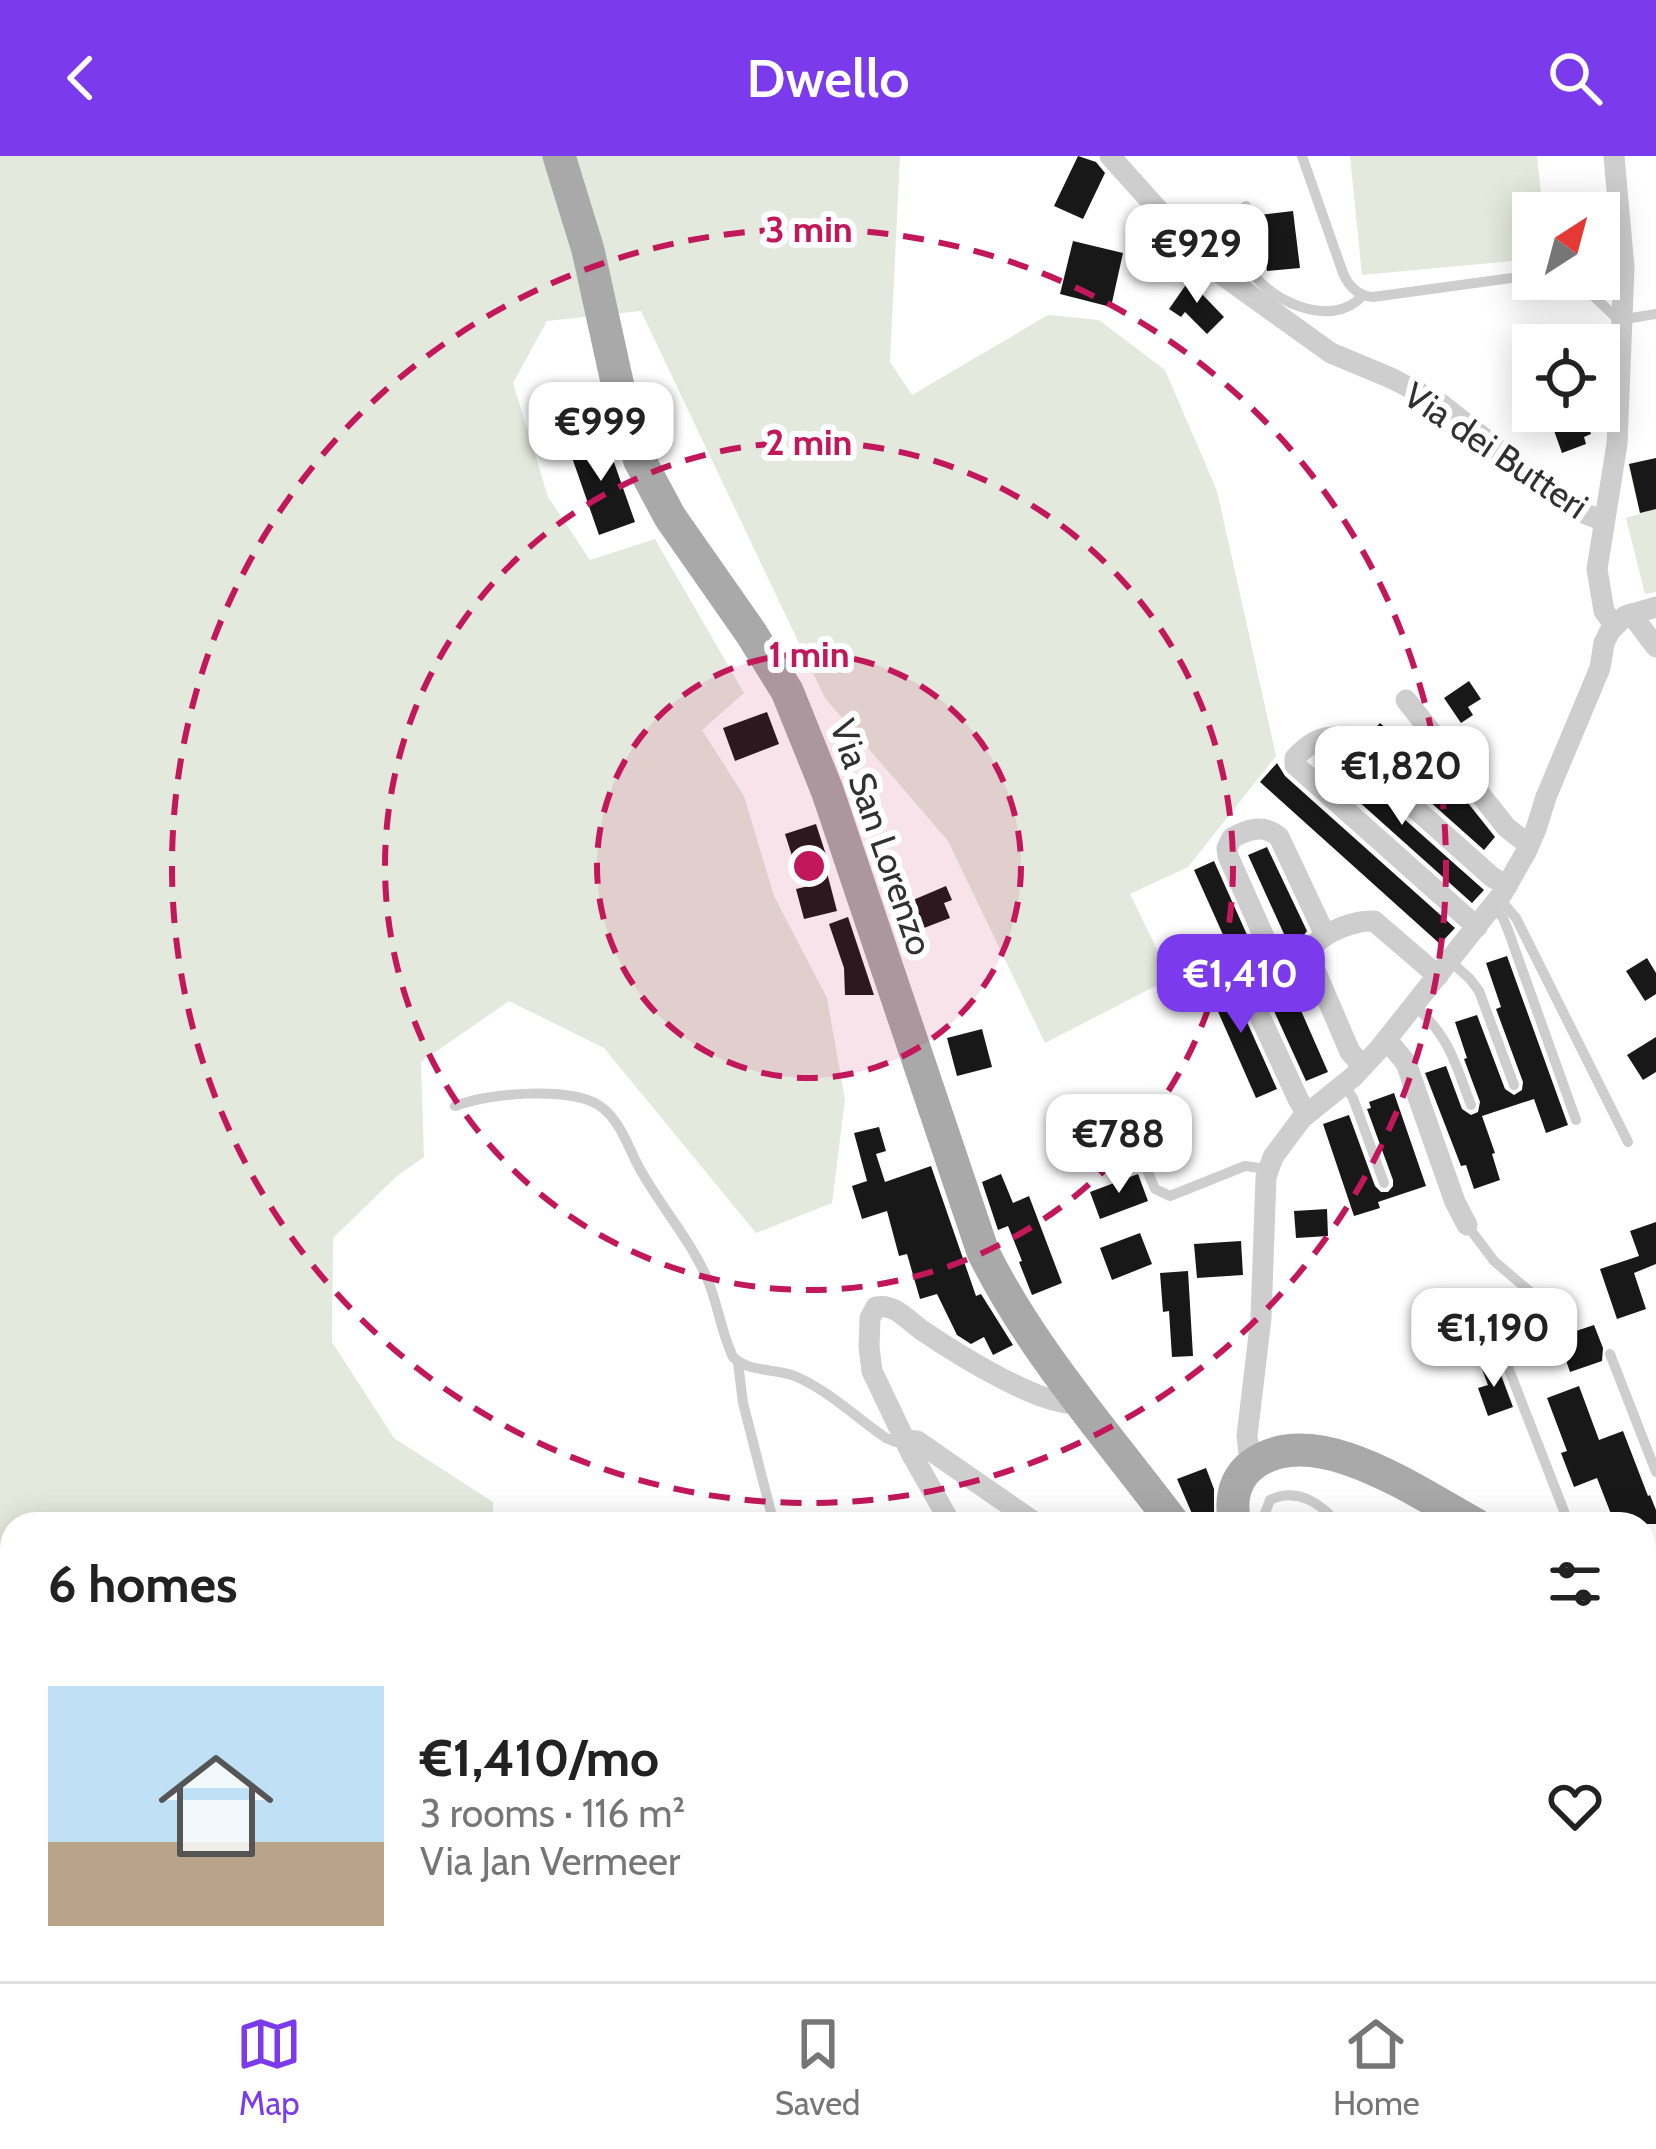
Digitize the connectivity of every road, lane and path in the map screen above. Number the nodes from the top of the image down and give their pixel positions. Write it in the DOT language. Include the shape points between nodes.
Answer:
graph roads {
  1 [pos="559,156"];
  2 [pos="1110,156"];
  3 [pos="1302,156"];
  4 [pos="1615,156"];
  5 [pos="1246,206"];
  6 [pos="1512,278"];
  7 [pos="1362,296"];
  8 [pos="1598,300"];
  9 [pos="1656,314"];
  10 [pos="1622,321"];
  11 [pos="1604,521"];
  12 [pos="1656,607"];
  13 [pos="1623,620"];
  14 [pos="1656,647"];
  15 [pos="1406,700"];
  16 [pos="1529,845"];
  17 [pos="1500,897"];
  18 [pos="1478,927"];
  19 [pos="1324,935"];
  20 [pos="1265,938"];
  21 [pos="1444,969"];
  22 [pos="1239,971"];
  23 [pos="1414,1005"];
  24 [pos="1387,1040"];
  25 [pos="1363,1066"];
  26 [pos="1343,1084"];
  27 [pos="1514,1085"];
  28 [pos="1471,1105"];
  29 [pos="455,1106"];
  30 [pos="1307,1114"];
  31 [pos="1576,1120"];
  32 [pos="1628,1142"];
  33 [pos="1144,1163"];
  34 [pos="1268,1169"];
  35 [pos="1384,1183"];
  36 [pos="1467,1225"];
  37 [pos="1534,1295"];
  38 [pos="1501,1349"];
  39 [pos="1610,1354"];
  40 [pos="738,1363"];
  41 [pos="1083,1403"];
  42 [pos="905,1440"];
  43 [pos="1255,1463"];
  44 [pos="1656,1472"];
  45 [pos="771,1512"];
  46 [pos="944,1512"];
  47 [pos="1020,1512"];
  48 [pos="1165,1512"];
  49 [pos="1233,1512"];
  50 [pos="1265,1512"];
  51 [pos="1325,1512"];
  52 [pos="1453,1512"];
  53 [pos="1564,1512"];
  1 -- 41 [label="main road, Via San Lorenzo" via="640,461 787,691 983,1252"];
  2 -- 11 [label="street, Via dei Butteri" via="1218,272 1331,353 1441,404 1574,509"];
  3 -- 7 [label="lane" via="1343,273"];
  4 -- 10 [label="street"];
  5 -- 7 [label="lane" via="1245,252 1256,278 1321,312"];
  6 -- 7 [label="lane"];
  8 -- 10 [label="lane"];
  9 -- 10 [label="lane"];
  10 -- 11 [label="street"];
  11 -- 13 [label="street" via="1604,611"];
  12 -- 13 [label="street"];
  13 -- 14 [label="street"];
  13 -- 16 [label="street" via="1606,640"];
  15 -- 16 [label="street"];
  16 -- 17 [label="street"];
  17 -- 18 [label="street"];
  17 -- 18 [label="street" via="1492,877 1335,737 1295,758"];
  17 -- 31 [label="lane"];
  17 -- 32 [label="lane"];
  18 -- 21 [label="street"];
  19 -- 20 [label="street" via="1279,837 1258,829 1227,848"];
  19 -- 21 [label="street" via="1374,921"];
  19 -- 25 [label="street" via="1311,961"];
  21 -- 23 [label="street"];
  21 -- 27 [label="lane" via="1479,992"];
  22 -- 30 [label="street"];
  23 -- 24 [label="street"];
  23 -- 28 [label="lane" via="1446,1040"];
  24 -- 25 [label="street"];
  24 -- 36 [label="street" via="1406,1063"];
  25 -- 26 [label="street"];
  26 -- 30 [label="street"];
  26 -- 35 [label="lane"];
  29 -- 40 [label="lane" via="508,1093 603,1108 703,1269"];
  30 -- 34 [label="street"];
  33 -- 34 [label="lane" via="1156,1189 1170,1196 1245,1166"];
  34 -- 43 [label="street" via="1247,1436"];
  36 -- 37 [label="lane"];
  38 -- 53 [label="lane"];
  39 -- 44 [label="lane"];
  40 -- 42 [label="lane" via="797,1377 886,1438"];
  40 -- 45 [label="lane"];
  41 -- 42 [label="street" via="1064,1405 1021,1388 879,1305 870,1318 869,1359"];
  41 -- 48 [label="main road, Via San Lorenzo"];
  42 -- 46 [label="street"];
  42 -- 47 [label="street"];
  43 -- 49 [label="main road" via="1235,1490"];
  43 -- 52 [label="main road" via="1288,1452 1342,1456"];
  50 -- 51 [label="lane" via="1290,1494"];
}
